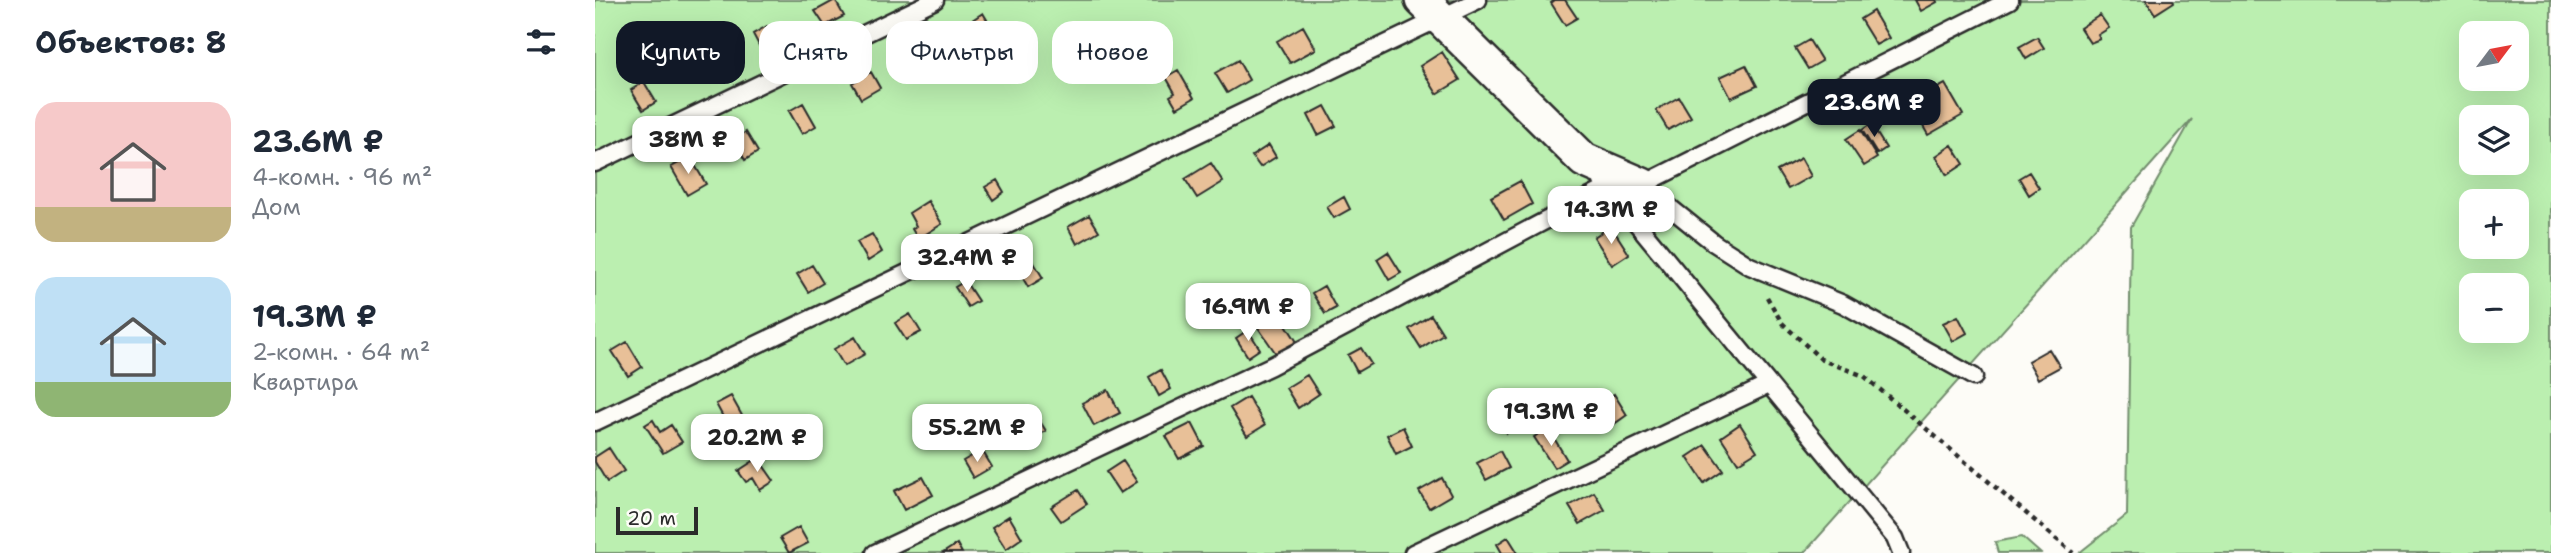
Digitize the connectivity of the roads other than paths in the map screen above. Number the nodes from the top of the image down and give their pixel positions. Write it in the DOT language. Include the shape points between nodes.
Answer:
graph roads {
  1 [pos="935,0"];
  2 [pos="1478,0"];
  3 [pos="2010,0"];
  4 [pos="1431,9"];
  5 [pos="1584,160"];
  6 [pos="595,163"];
  7 [pos="1642,185"];
  8 [pos="1607,188"];
  9 [pos="1974,377"];
  10 [pos="1767,385"];
  11 [pos="595,422"];
  12 [pos="875,553"];
  13 [pos="1413,553"];
  14 [pos="1902,553"];
  1 -- 6 [label="lane"];
  2 -- 4 [label="lane"];
  3 -- 7 [label="lane"];
  4 -- 5 [label="street"];
  4 -- 11 [label="lane"];
  5 -- 7 [label="street"];
  5 -- 8 [label="lane"];
  7 -- 9 [label="lane" via="1714,243 1750,265 1843,304"];
  8 -- 10 [label="lane"];
  8 -- 12 [label="lane" via="1271,366"];
  10 -- 13 [label="lane"];
  10 -- 14 [label="lane" via="1895,538"];
}
